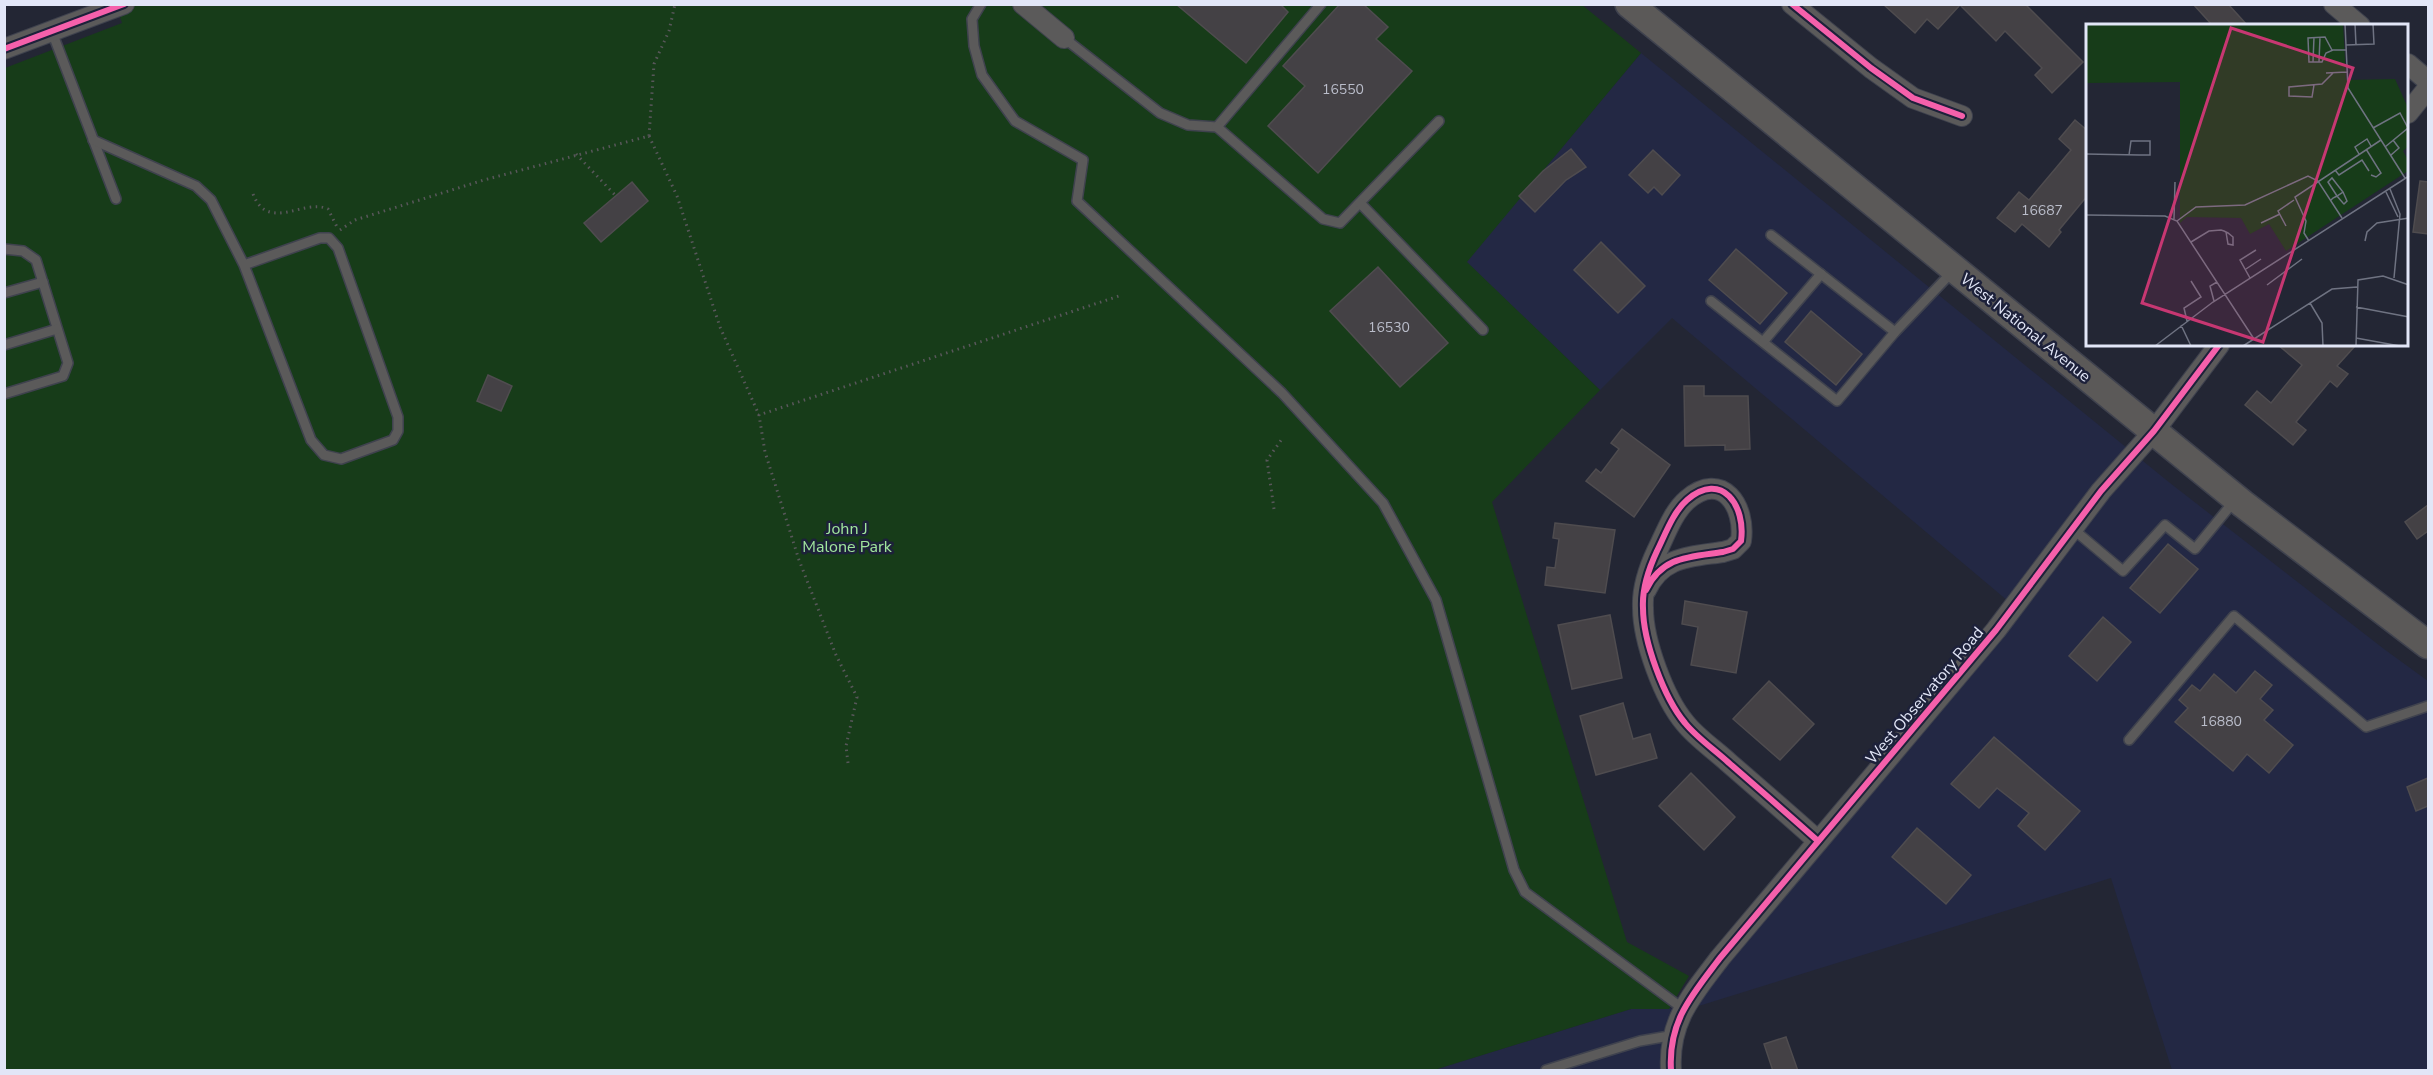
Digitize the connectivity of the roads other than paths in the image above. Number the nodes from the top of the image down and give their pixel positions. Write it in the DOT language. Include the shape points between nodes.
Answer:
graph roads {
  1 [pos="124,4"];
  2 [pos="981,4"];
  3 [pos="1023,4"];
  4 [pos="1321,4"];
  5 [pos="1792,4"];
  6 [pos="2334,4"];
  7 [pos="1639,7"];
  8 [pos="2358,24"];
  9 [pos="52,32"];
  10 [pos="1064,38"];
  11 [pos="4,49"];
  12 [pos="2409,65"];
  13 [pos="2428,81"];
  14 [pos="2428,88"];
  15 [pos="2409,112"];
  16 [pos="1962,116"];
  17 [pos="1439,122"];
  18 [pos="1217,127"];
  19 [pos="93,140"];
  20 [pos="116,199"];
  21 [pos="1360,203"];
  22 [pos="1771,235"];
  23 [pos="4,249"];
  24 [pos="244,265"];
  25 [pos="1955,269"];
  26 [pos="1821,274"];
  27 [pos="43,282"];
  28 [pos="4,293"];
  29 [pos="1711,301"];
  30 [pos="57,329"];
  31 [pos="1483,330"];
  32 [pos="1895,332"];
  33 [pos="1763,342"];
  34 [pos="4,345"];
  35 [pos="2218,346"];
  36 [pos="4,394"];
  37 [pos="2154,431"];
  38 [pos="2236,498"];
  39 [pos="2073,529"];
  40 [pos="1646,590"];
  41 [pos="2428,645"];
  42 [pos="2428,706"];
  43 [pos="2129,740"];
  44 [pos="1818,841"];
  45 [pos="1682,1008"];
  46 [pos="1675,1035"];
  47 [pos="1546,1071"];
  48 [pos="1671,1071"];
  1 -- 9 [label="street"];
  2 -- 45 [label="lane" via="972,19 982,75 1015,121 1083,160 1077,201 1282,393 1383,503 1436,600 1514,870 1525,892"];
  3 -- 10 [label="street"];
  4 -- 18 [label="lane"];
  5 -- 16 [label="street" via="1913,98"];
  6 -- 8 [label="street"];
  7 -- 25 [label="main road, West National Avenue"];
  9 -- 11 [label="street"];
  9 -- 19 [label="lane"];
  10 -- 18 [label="lane" via="1160,113 1188,125"];
  12 -- 13 [label="street"];
  14 -- 15 [label="street"];
  17 -- 21 [label="lane"];
  18 -- 21 [label="lane" via="1323,219 1340,223"];
  19 -- 20 [label="lane"];
  19 -- 24 [label="lane" via="196,186 211,200"];
  21 -- 31 [label="lane"];
  22 -- 26 [label="lane"];
  23 -- 27 [label="lane" via="23,251 36,260"];
  24 -- 24 [label="lane" via="312,440 324,455 341,459 393,440 398,417 338,248 329,238 320,238"];
  25 -- 32 [label="lane"];
  25 -- 37 [label="main road, West National Avenue"];
  26 -- 32 [label="lane"];
  26 -- 33 [label="lane"];
  27 -- 28 [label="lane"];
  27 -- 30 [label="lane"];
  29 -- 33 [label="lane"];
  30 -- 34 [label="lane"];
  30 -- 36 [label="lane" via="68,363 63,376"];
  32 -- 33 [label="lane" via="1837,401"];
  35 -- 37 [label="street, West Observatory Road"];
  37 -- 38 [label="main road, West National Avenue"];
  37 -- 39 [label="street, West Observatory Road"];
  38 -- 39 [label="lane" via="2195,549 2164,525 2123,571"];
  38 -- 41 [label="main road, West National Avenue"];
  39 -- 44 [label="street, West Observatory Road" via="1996,630"];
  40 -- 40 [label="street" via="1654,574 1666,564 1724,552 1741,541 1740,509 1734,497 1713,490 1687,500 1673,519 1651,565"];
  40 -- 44 [label="street" via="1642,608 1653,656 1684,722"];
  42 -- 43 [label="lane" via="2366,727 2234,616"];
  44 -- 45 [label="street, West Observatory Road"];
  45 -- 46 [label="street, West Observatory Road"];
  46 -- 47 [label="lane" via="1640,1041"];
  46 -- 48 [label="street, West Observatory Road"];
}
